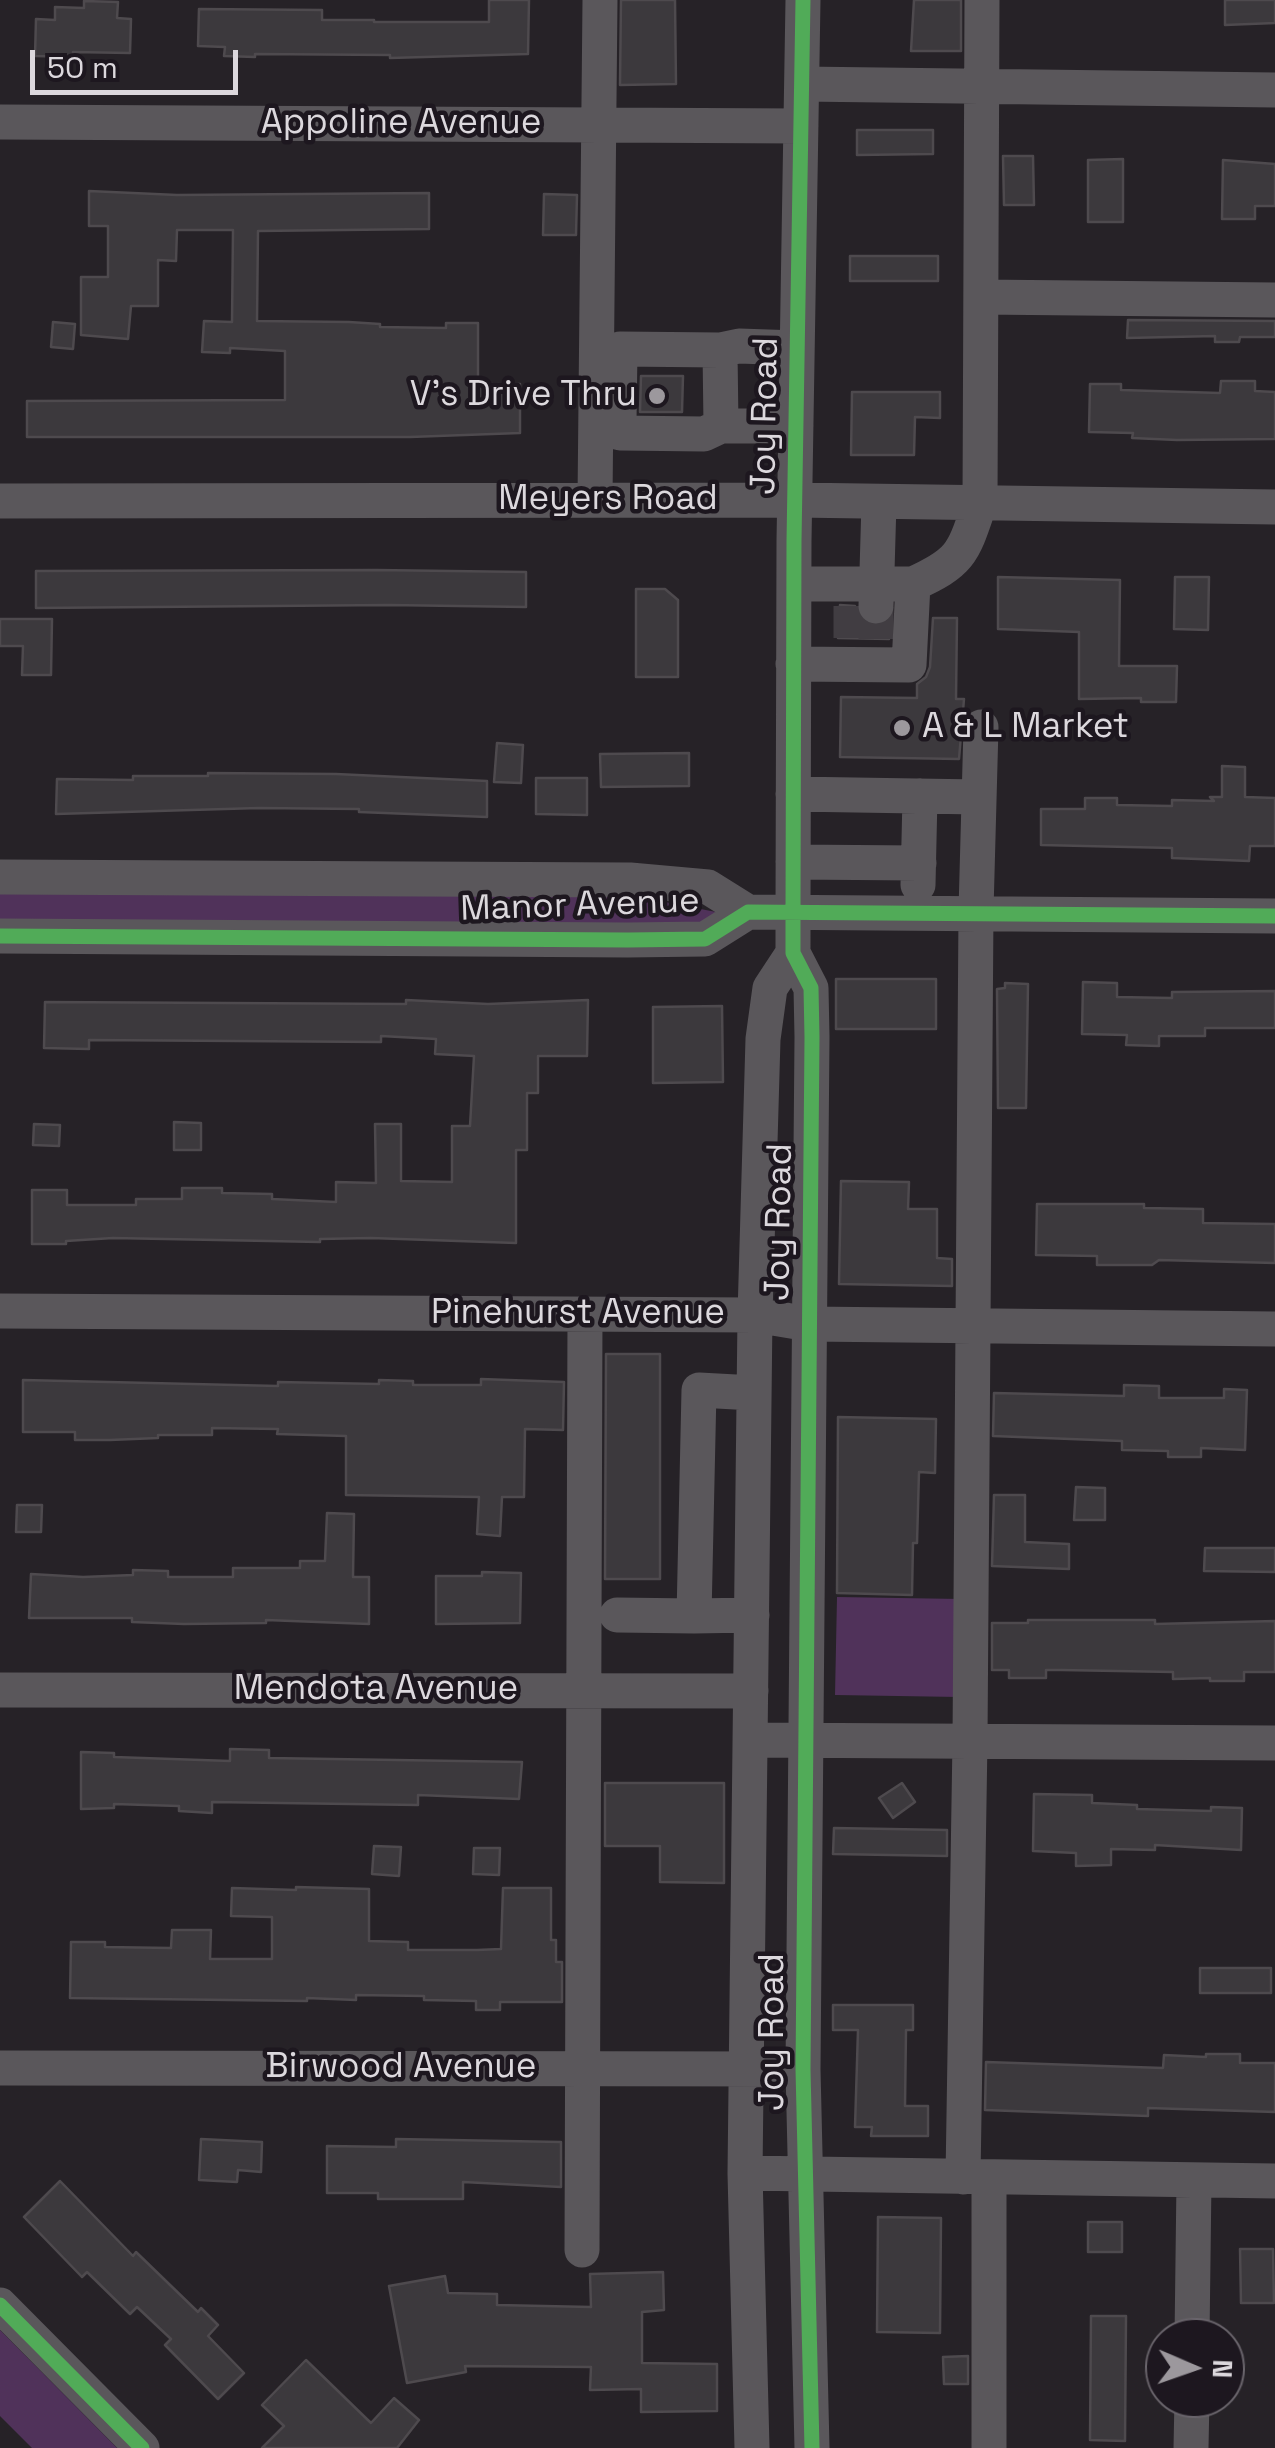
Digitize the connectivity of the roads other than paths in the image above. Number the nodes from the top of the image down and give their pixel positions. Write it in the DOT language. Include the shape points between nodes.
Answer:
graph roads {
  1 [pos="600,0"];
  2 [pos="803,0"];
  3 [pos="982,0"];
  4 [pos="802,84"];
  5 [pos="982,86"];
  6 [pos="1275,90"];
  7 [pos="0,122"];
  8 [pos="599,125"];
  9 [pos="802,126"];
  10 [pos="981,297"];
  11 [pos="1275,300"];
  12 [pos="798,348"];
  13 [pos="720,350"];
  14 [pos="796,426"];
  15 [pos="712,430"];
  16 [pos="0,500"];
  17 [pos="595,500"];
  18 [pos="795,500"];
  19 [pos="879,502"];
  20 [pos="980,503"];
  21 [pos="1275,508"];
  22 [pos="794,584"];
  23 [pos="913,584"];
  24 [pos="863,623"];
  25 [pos="793,664"];
  26 [pos="981,727"];
  27 [pos="793,794"];
  28 [pos="920,796"];
  29 [pos="979,796"];
  30 [pos="793,862"];
  31 [pos="918,864"];
  32 [pos="0,877"];
  33 [pos="793,911"];
  34 [pos="918,911"];
  35 [pos="976,911"];
  36 [pos="748,912"];
  37 [pos="1275,916"];
  38 [pos="0,936"];
  39 [pos="793,953"];
  40 [pos="0,1311"];
  41 [pos="585,1314"];
  42 [pos="755,1315"];
  43 [pos="809,1324"];
  44 [pos="974,1325"];
  45 [pos="1275,1329"];
  46 [pos="754,1392"];
  47 [pos="752,1615"];
  48 [pos="617,1616"];
  49 [pos="694,1616"];
  50 [pos="0,1690"];
  51 [pos="584,1691"];
  52 [pos="752,1691"];
  53 [pos="804,1739"];
  54 [pos="752,1740"];
  55 [pos="970,1740"];
  56 [pos="1275,1743"];
  57 [pos="0,2068"];
  58 [pos="583,2068"];
  59 [pos="747,2068"];
  60 [pos="803,2068"];
  61 [pos="745,2174"];
  62 [pos="804,2176"];
  63 [pos="976,2177"];
  64 [pos="1194,2180"];
  65 [pos="1275,2181"];
  66 [pos="582,2250"];
  67 [pos="0,2305"];
  68 [pos="1192,2318"];
  69 [pos="1192,2418"];
  70 [pos="142,2448"];
  71 [pos="752,2448"];
  72 [pos="812,2448"];
  73 [pos="989,2448"];
  74 [pos="1191,2448"];
  1 -- 8 [label="street"];
  2 -- 4 [label="street, Joy Road"];
  3 -- 5 [label="street"];
  4 -- 5 [label="street"];
  4 -- 9 [label="street, Joy Road"];
  5 -- 6 [label="street"];
  5 -- 10 [label="street"];
  7 -- 8 [label="street, Appoline Avenue"];
  8 -- 9 [label="street, Appoline Avenue"];
  8 -- 17 [label="street"];
  9 -- 12 [label="street, Joy Road"];
  10 -- 11 [label="street"];
  10 -- 20 [label="street"];
  12 -- 13 [label="street"];
  12 -- 14 [label="street, Joy Road"];
  13 -- 15 [label="street"];
  13 -- 15 [label="street" via="620,349 620,433"];
  14 -- 15 [label="street"];
  14 -- 18 [label="street, Joy Road"];
  16 -- 17 [label="street, Meyers Road"];
  17 -- 18 [label="street, Meyers Road"];
  18 -- 19 [label="street, Meyers Road"];
  18 -- 22 [label="street, Joy Road"];
  19 -- 20 [label="street, Meyers Road"];
  19 -- 24 [label="street"];
  20 -- 21 [label="street, Meyers Road"];
  20 -- 23 [label="street" via="964,550"];
  22 -- 24 [label="street"];
  22 -- 25 [label="street, Joy Road"];
  23 -- 24 [label="street"];
  23 -- 24 [label="street" via="909,664"];
  24 -- 25 [label="street"];
  25 -- 27 [label="street, Joy Road"];
  26 -- 29 [label="street"];
  27 -- 28 [label="street"];
  27 -- 30 [label="street, Joy Road"];
  28 -- 29 [label="street"];
  28 -- 31 [label="street"];
  29 -- 35 [label="street"];
  30 -- 31 [label="street"];
  30 -- 33 [label="street, Joy Road"];
  31 -- 34 [label="street"];
  32 -- 36 [label="street, Manor Avenue" via="630,880 708,887"];
  33 -- 34 [label="street, Manor Avenue"];
  33 -- 36 [label="street, Manor Avenue"];
  33 -- 39 [label="street, Joy Road"];
  34 -- 35 [label="street, Manor Avenue"];
  35 -- 37 [label="street, Manor Avenue"];
  35 -- 44 [label="street"];
  36 -- 38 [label="street, Manor Avenue" via="705,939"];
  39 -- 42 [label="street, Joy Road" via="770,988 763,1039"];
  39 -- 43 [label="street, Joy Road" via="811,988"];
  40 -- 41 [label="street, Pinehurst Avenue"];
  41 -- 42 [label="street, Pinehurst Avenue"];
  41 -- 51 [label="street"];
  42 -- 43 [label="street, Pinehurst Avenue"];
  42 -- 46 [label="street, Joy Road"];
  43 -- 44 [label="street, Pinehurst Avenue"];
  43 -- 53 [label="street, Joy Road"];
  44 -- 45 [label="street, Pinehurst Avenue"];
  44 -- 55 [label="street"];
  46 -- 47 [label="street, Joy Road"];
  46 -- 49 [label="street" via="699,1390"];
  47 -- 49 [label="street"];
  47 -- 52 [label="street, Joy Road"];
  48 -- 49 [label="street"];
  50 -- 51 [label="street, Mendota Avenue"];
  51 -- 52 [label="street, Mendota Avenue"];
  51 -- 58 [label="street"];
  52 -- 54 [label="street, Joy Road"];
  53 -- 54 [label="street"];
  53 -- 55 [label="street"];
  53 -- 60 [label="street, Joy Road"];
  54 -- 59 [label="street, Joy Road"];
  55 -- 56 [label="street"];
  55 -- 63 [label="street"];
  57 -- 58 [label="street, Birwood Avenue"];
  58 -- 59 [label="street, Birwood Avenue"];
  58 -- 66 [label="street"];
  59 -- 60 [label="street, Birwood Avenue"];
  59 -- 61 [label="street, Joy Road"];
  60 -- 62 [label="street, Joy Road"];
  61 -- 62 [label="street"];
  61 -- 71 [label="street, Joy Road"];
  62 -- 63 [label="street"];
  62 -- 72 [label="street, Joy Road"];
  63 -- 64 [label="street"];
  63 -- 73 [label="street"];
  64 -- 65 [label="street"];
  64 -- 68 [label="street"];
  67 -- 70 [label="street"];
  69 -- 74 [label="street"];
}
